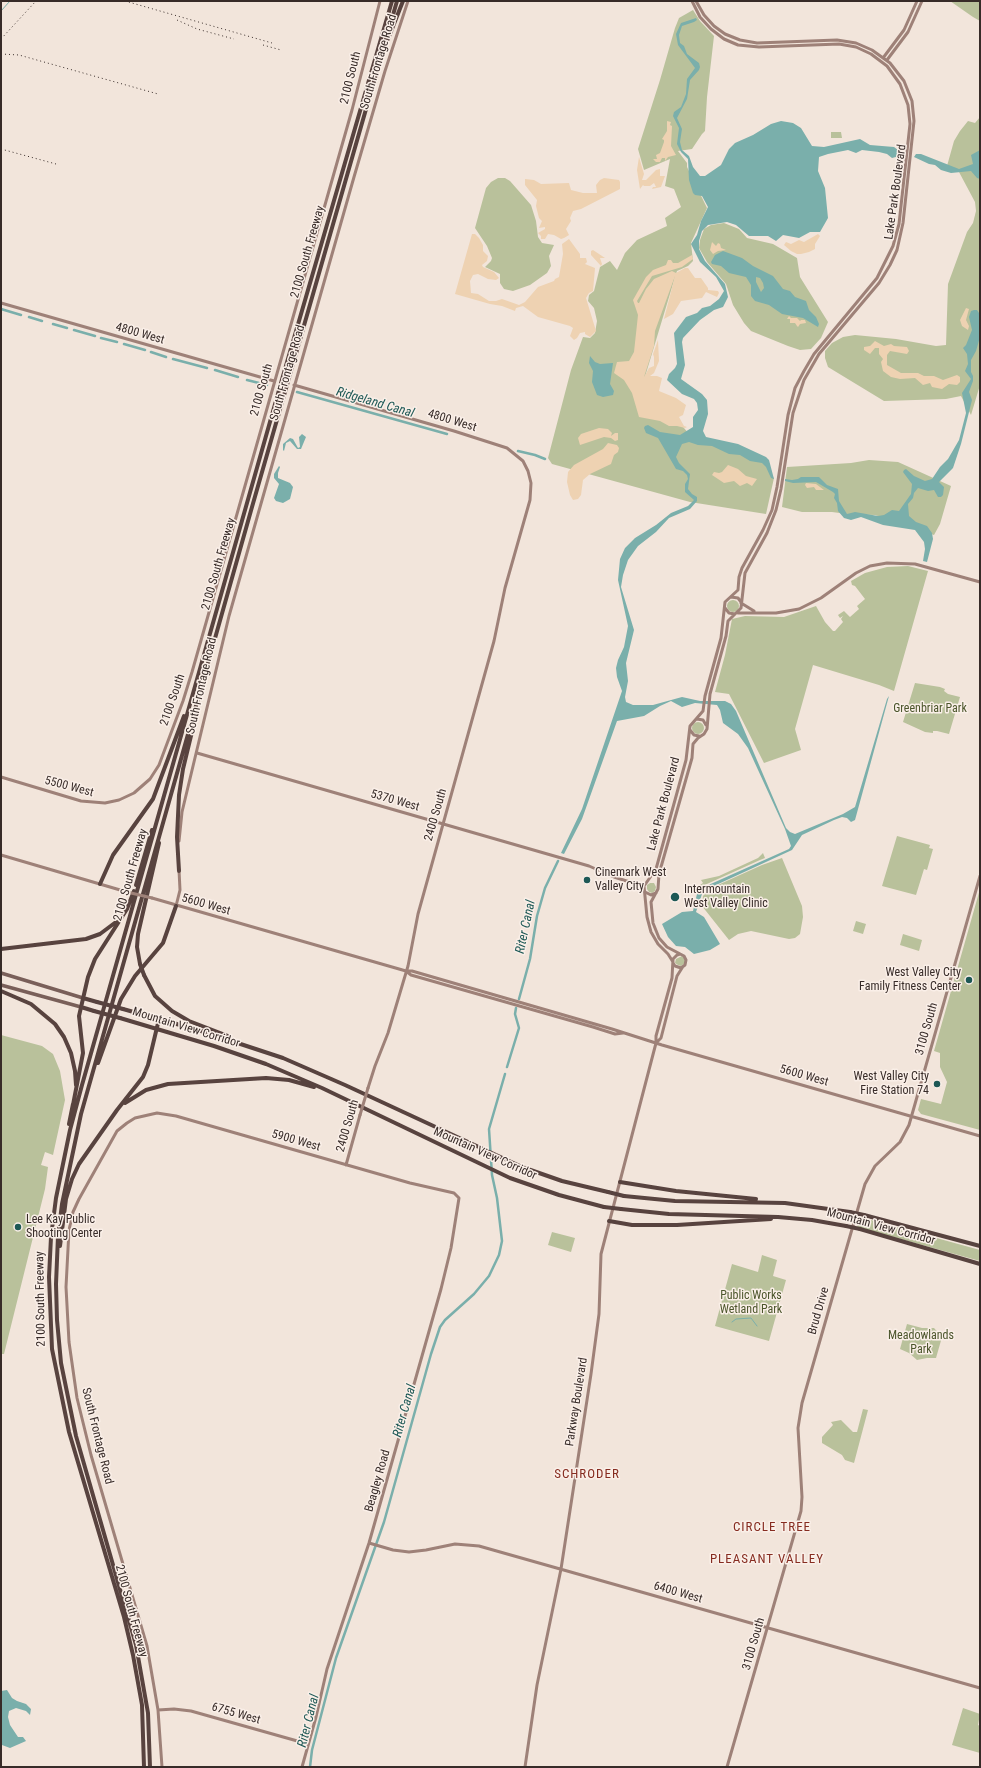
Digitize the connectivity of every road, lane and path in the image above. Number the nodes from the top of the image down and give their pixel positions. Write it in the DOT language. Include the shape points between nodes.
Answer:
graph roads {
  1 [pos="380,1"];
  2 [pos="391,1"];
  3 [pos="397,1"];
  4 [pos="403,1"];
  5 [pos="408,1"];
  6 [pos="692,1"];
  7 [pos="696,1"];
  8 [pos="917,1"];
  9 [pos="922,1"];
  10 [pos="384,46"];
  11 [pos="884,57"];
  12 [pos="881,60"];
  13 [pos="887,60"];
  14 [pos="884,63"];
  15 [pos="1,304"];
  16 [pos="854,306"];
  17 [pos="858,309"];
  18 [pos="274,381"];
  19 [pos="294,385"];
  20 [pos="527,468"];
  21 [pos="980,582"];
  22 [pos="731,597"];
  23 [pos="741,602"];
  24 [pos="725,608"];
  25 [pos="755,612"];
  26 [pos="736,613"];
  27 [pos="713,666"];
  28 [pos="718,667"];
  29 [pos="193,691"];
  30 [pos="199,694"];
  31 [pos="695,720"];
  32 [pos="706,725"];
  33 [pos="690,728"];
  34 [pos="700,736"];
  35 [pos="197,753"];
  36 [pos="1,777"];
  37 [pos="150,779"];
  38 [pos="165,794"];
  39 [pos="171,794"];
  40 [pos="442,824"];
  41 [pos="1,855"];
  42 [pos="179,871"];
  43 [pos="980,876"];
  44 [pos="647,882"];
  45 [pos="634,883"];
  46 [pos="100,884"];
  47 [pos="659,886"];
  48 [pos="645,891"];
  49 [pos="657,892"];
  50 [pos="176,906"];
  51 [pos="122,916"];
  52 [pos="1,949"];
  53 [pos="680,954"];
  54 [pos="673,962"];
  55 [pos="682,968"];
  56 [pos="406,971"];
  57 [pos="1,973"];
  58 [pos="1,985"];
  59 [pos="1,991"];
  60 [pos="83,998"];
  61 [pos="81,1007"];
  62 [pos="159,1019"];
  63 [pos="593,1025"];
  64 [pos="157,1029"];
  65 [pos="623,1033"];
  66 [pos="656,1043"];
  67 [pos="283,1058"];
  68 [pos="86,1095"];
  69 [pos="346,1100"];
  70 [pos="73,1105"];
  71 [pos="117,1110"];
  72 [pos="912,1117"];
  73 [pos="129,1121"];
  74 [pos="980,1136"];
  75 [pos="346,1165"];
  76 [pos="59,1180"];
  77 [pos="620,1182"];
  78 [pos="458,1196"];
  79 [pos="772,1202"];
  80 [pos="609,1221"];
  81 [pos="834,1223"];
  82 [pos="980,1246"];
  83 [pos="980,1264"];
  84 [pos="56,1274"];
  85 [pos="796,1526"];
  86 [pos="369,1543"];
  87 [pos="561,1568"];
  88 [pos="768,1628"];
  89 [pos="980,1688"];
  90 [pos="158,1710"];
  91 [pos="308,1744"];
  92 [pos="144,1767"];
  93 [pos="150,1767"];
  94 [pos="162,1767"];
  95 [pos="302,1767"];
  96 [pos="525,1767"];
  97 [pos="727,1767"];
  1 -- 18 [label="street, 2100 South" via="352,110"];
  2 -- 29 [label="highway, 2100 South Freeway"];
  3 -- 10 [label="highway, 2100 South Freeway"];
  4 -- 10 [label="highway"];
  5 -- 19 [label="street, South Frontage Road" via="385,71"];
  6 -- 12 [label="street, Lake Park Boulevard" via="700,17 711,29 738,45 843,45 864,51"];
  7 -- 11 [label="street, Lake Park Boulevard" via="714,26 740,40 761,43 844,40 864,46"];
  8 -- 11 [label="street" via="901,34"];
  9 -- 13 [label="street" via="904,38"];
  10 -- 30 [label="highway, 2100 South Freeway"];
  11 -- 12 [label="street"];
  11 -- 13 [label="street, Lake Park Boulevard"];
  12 -- 14 [label="street, Lake Park Boulevard"];
  13 -- 14 [label="street"];
  13 -- 17 [label="street, Lake Park Boulevard" via="906,84 914,113 904,219 890,265"];
  14 -- 16 [label="street, Lake Park Boulevard" via="902,87 910,113 899,219 895,241 885,266"];
  15 -- 18 [label="street, 4800 West"];
  16 -- 17 [label="street"];
  16 -- 22 [label="street, Lake Park Boulevard" via="814,354 797,385 788,412 772,510 742,568 738,590"];
  17 -- 23 [label="street, Lake Park Boulevard" via="817,358 800,388 792,416 778,504 767,533 745,573"];
  18 -- 37 [label="street, 2100 South" via="188,687 159,765"];
  19 -- 20 [label="street, 4800 West" via="504,447 518,455"];
  19 -- 35 [label="street, South Frontage Road" via="223,638"];
  20 -- 40 [label="street, 2400 South" via="531,483 530,500 505,588 492,648"];
  21 -- 25 [label="street" via="915,564 887,563 870,566 856,573 805,606 782,612"];
  22 -- 23 [label="street" via="738,598"];
  22 -- 24 [label="street" via="725,602"];
  23 -- 25 [label="street"];
  23 -- 26 [label="street" via="741,608"];
  24 -- 26 [label="street" via="729,613"];
  24 -- 27 [label="street" via="721,638"];
  25 -- 26 [label="street"];
  26 -- 28 [label="street" via="728,621"];
  27 -- 28 [label="street"];
  27 -- 31 [label="street" via="703,712"];
  28 -- 32 [label="street" via="710,694"];
  29 -- 38 [label="highway, 2100 South Freeway"];
  29 -- 46 [label="highway" via="155,794 115,852"];
  30 -- 39 [label="highway, 2100 South Freeway"];
  30 -- 42 [label="highway" via="179,795"];
  31 -- 32 [label="street" via="703,720"];
  31 -- 33 [label="street" via="690,724"];
  32 -- 34 [label="street" via="706,731"];
  33 -- 34 [label="street" via="694,735"];
  33 -- 44 [label="street, Lake Park Boulevard" via="686,762 655,872"];
  34 -- 47 [label="street, Lake Park Boulevard" via="693,744 691,761 659,874"];
  35 -- 40 [label="street, 5370 West"];
  35 -- 42 [label="street, South Frontage Road" via="181,819"];
  36 -- 37 [label="street, 5500 West" via="81,801 97,803 127,797"];
  38 -- 51 [label="highway" via="152,826 132,896"];
  38 -- 76 [label="highway, 2100 South Freeway" via="76,1107"];
  39 -- 67 [label="highway, bridge" via="139,930 137,947 144,975 155,996 176,1014"];
  39 -- 68 [label="highway, 2100 South Freeway"];
  40 -- 45 [label="street, 5370 West" via="589,866"];
  40 -- 56 [label="street, 2400 South"];
  41 -- 46 [label="street, 5600 West"];
  42 -- 50 [label="street, South Frontage Road" via="180,887"];
  43 -- 72 [label="street, 3100 South"];
  44 -- 45 [label="street, 5370 West"];
  44 -- 47 [label="street" via="654,881"];
  44 -- 48 [label="street"];
  45 -- 48 [label="street, 5370 West"];
  46 -- 50 [label="street, 5600 West, bridge"];
  47 -- 49 [label="street"];
  48 -- 49 [label="street" via="652,895"];
  48 -- 54 [label="street" via="651,932"];
  49 -- 53 [label="street" via="650,904 654,927 663,944"];
  50 -- 56 [label="street, 5600 West"];
  50 -- 68 [label="highway" via="163,943 131,982 118,1004"];
  51 -- 52 [label="highway" via="106,930 86,939"];
  51 -- 60 [label="highway" via="93,963"];
  53 -- 54 [label="street" via="674,957"];
  53 -- 55 [label="street" via="686,960"];
  54 -- 55 [label="street"];
  54 -- 66 [label="street"];
  55 -- 66 [label="street" via="677,976 661,1038"];
  56 -- 63 [label="street, 5600 West"];
  56 -- 63 [label="street, 5600 West" via="411,975"];
  56 -- 75 [label="street, 2400 South, bridge" via="388,1036 375,1066"];
  57 -- 60 [label="main road, Mountain View Corridor"];
  58 -- 61 [label="main road, Mountain View Corridor"];
  59 -- 70 [label="highway" via="35,1006 51,1019 61,1033 70,1049 75,1067"];
  60 -- 61 [label="highway"];
  60 -- 62 [label="highway, Mountain View Corridor, bridge"];
  61 -- 64 [label="highway, Mountain View Corridor, bridge"];
  61 -- 70 [label="highway" via="79,1021 83,1049"];
  62 -- 64 [label="highway"];
  62 -- 67 [label="highway, Mountain View Corridor"];
  63 -- 65 [label="street, 5600 West"];
  63 -- 65 [label="street, 5600 West" via="615,1034"];
  64 -- 69 [label="highway, Mountain View Corridor" via="266,1064"];
  64 -- 71 [label="highway" via="143,1077"];
  65 -- 66 [label="street, 5600 West"];
  66 -- 72 [label="street, 5600 West"];
  66 -- 77 [label="street, Parkway Boulevard"];
  67 -- 79 [label="highway, Mountain View Corridor, bridge" via="345,1084 496,1156 557,1180 624,1196 676,1201"];
  68 -- 84 [label="highway, 2100 South Freeway" via="64,1192"];
  69 -- 71 [label="highway" via="301,1083 260,1078 159,1086 138,1094"];
  69 -- 81 [label="highway, Mountain View Corridor, bridge" via="498,1174 604,1207 675,1215 774,1216"];
  70 -- 76 [label="highway" via="60,1160"];
  71 -- 84 [label="highway" via="80,1164 70,1184 65,1203"];
  72 -- 74 [label="street, 5600 West"];
  72 -- 85 [label="street, Brud Drive" via="903,1138 874,1168 865,1184 802,1403 798,1433 802,1501"];
  73 -- 75 [label="street, 5900 West" via="146,1114 167,1114"];
  73 -- 90 [label="street, South Frontage Road" via="113,1136 79,1199 72,1218 67,1255 66,1309 70,1356 79,1407 144,1632"];
  75 -- 78 [label="street, 5900 West"];
  76 -- 92 [label="highway, 2100 South Freeway" via="49,1262 52,1349 69,1432 124,1616 133,1655 142,1705"];
  77 -- 79 [label="highway" via="663,1190"];
  77 -- 80 [label="street, Parkway Boulevard"];
  78 -- 86 [label="street, Beagley Road" via="453,1240 443,1283"];
  79 -- 82 [label="highway, Mountain View Corridor, bridge" via="850,1212"];
  80 -- 81 [label="highway" via="632,1225 771,1219"];
  80 -- 87 [label="street, Parkway Boulevard" via="600,1260 598,1326"];
  81 -- 83 [label="highway, Mountain View Corridor, bridge"];
  84 -- 93 [label="highway, 2100 South Freeway" via="58,1337 69,1409 136,1645 148,1713"];
  85 -- 88 [label="street, 3100 South"];
  86 -- 87 [label="street, 6400 West" via="415,1552 451,1544 470,1544"];
  86 -- 91 [label="street, Beagley Road" via="327,1669"];
  87 -- 88 [label="street, 6400 West"];
  87 -- 96 [label="street, Parkway Boulevard" via="538,1680"];
  88 -- 89 [label="street, 6400 West"];
  88 -- 97 [label="street, 3100 South"];
  90 -- 91 [label="street, 6755 West" via="191,1711"];
  90 -- 94 [label="street, South Frontage Road"];
  91 -- 95 [label="street, Beagley Road"];
}
